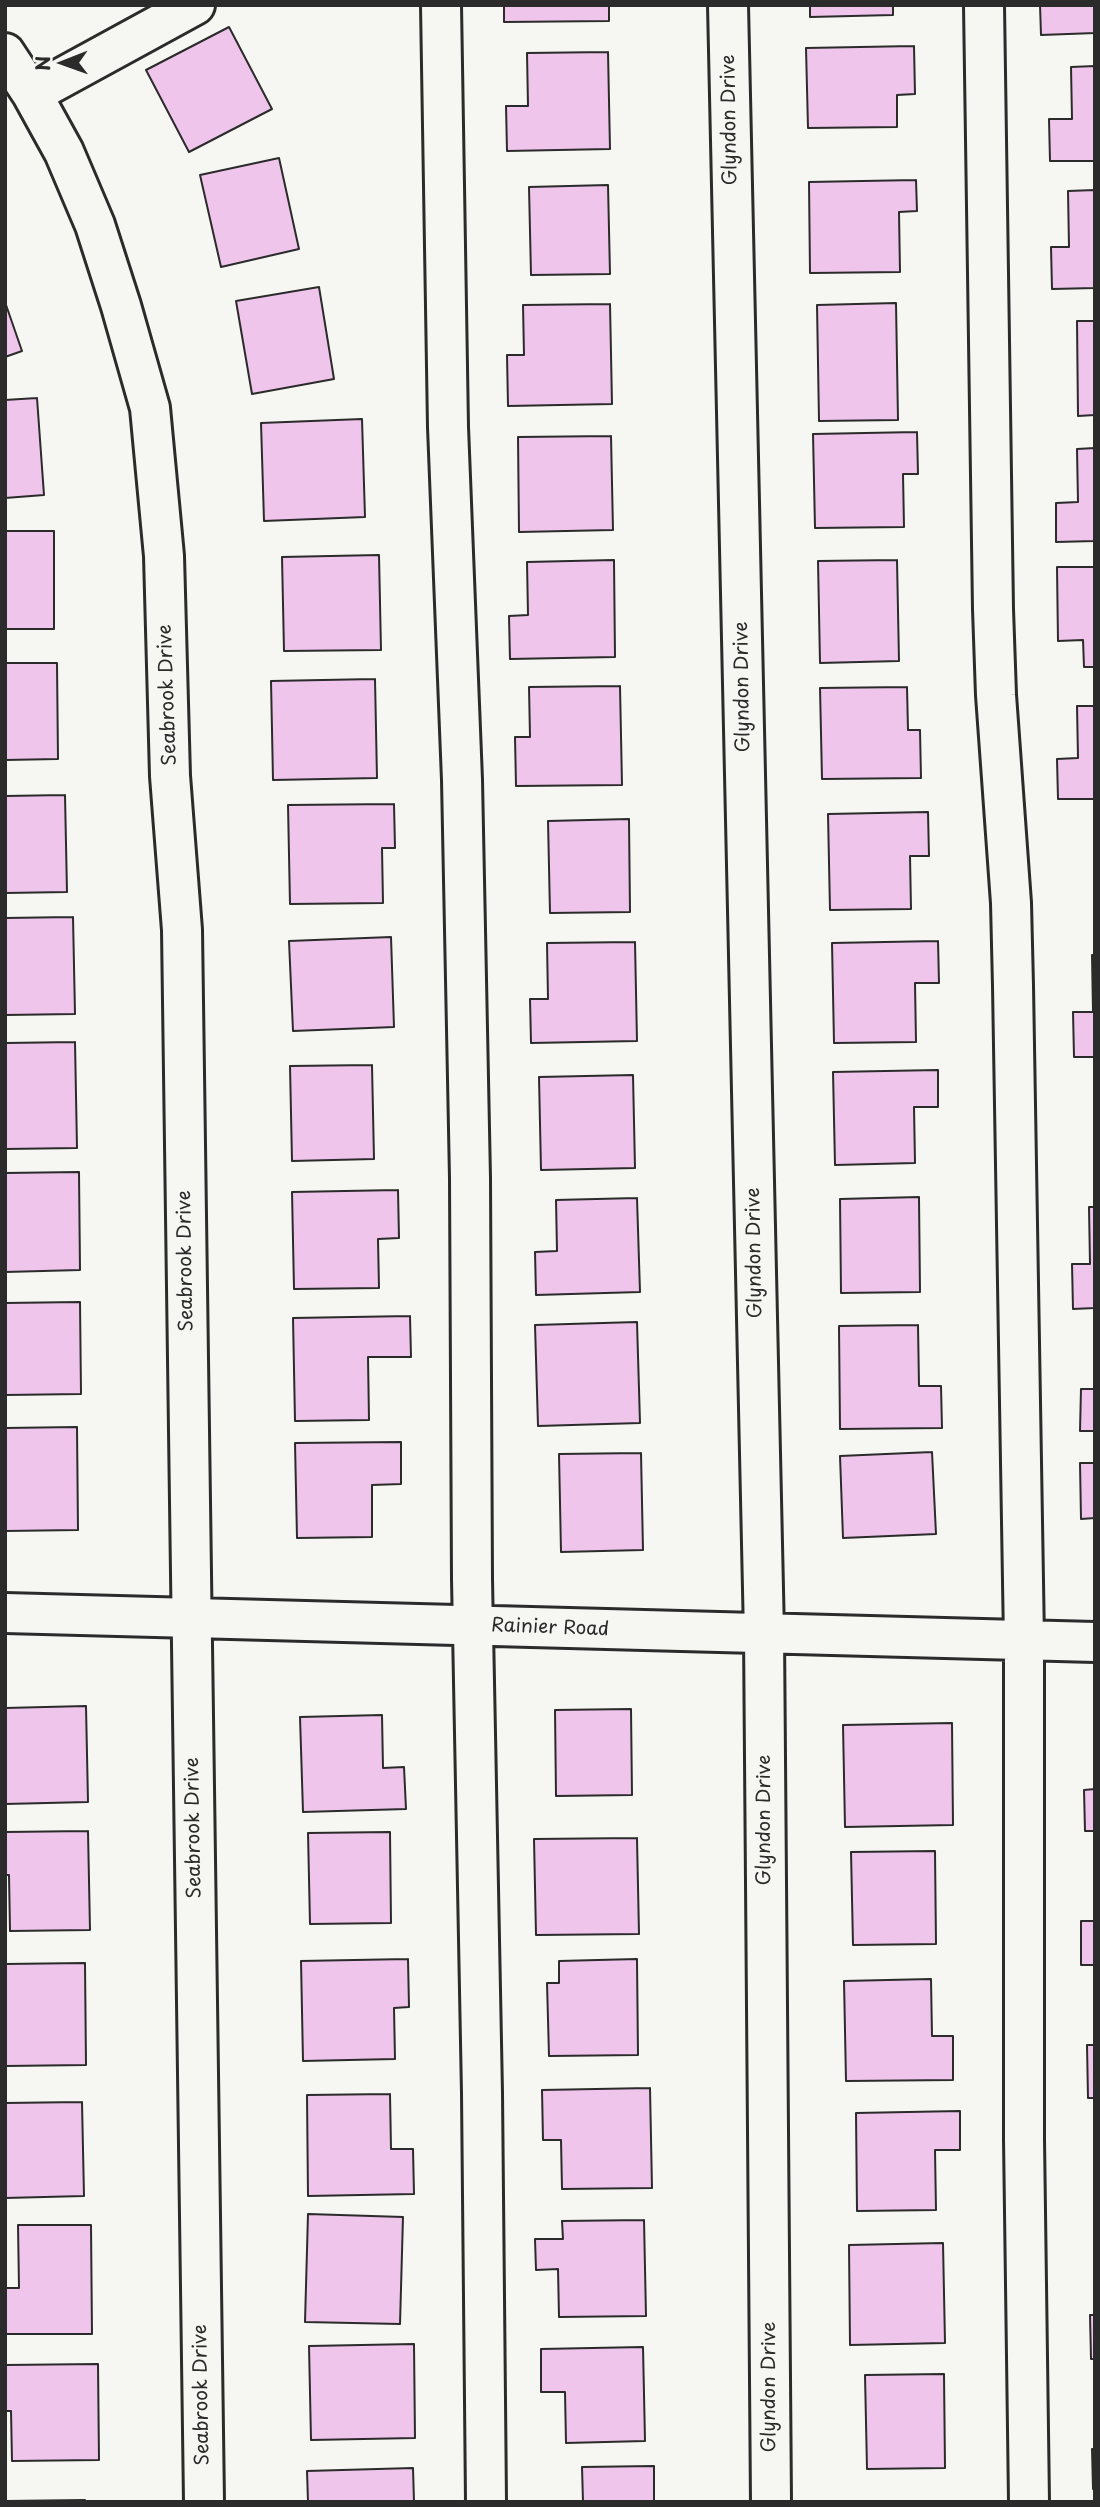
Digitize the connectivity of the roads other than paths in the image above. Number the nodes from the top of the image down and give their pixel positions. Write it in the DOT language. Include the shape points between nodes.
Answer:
graph roads {
  1 [pos="195,5"];
  2 [pos="441,5"];
  3 [pos="728,5"];
  4 [pos="984,5"];
  5 [pos="5,53"];
  6 [pos="32,94"];
  7 [pos="5,1613"];
  8 [pos="191,1618"];
  9 [pos="473,1626"];
  10 [pos="764,1634"];
  11 [pos="1024,1640"];
  12 [pos="1095,1642"];
  13 [pos="204,2502"];
  14 [pos="486,2502"];
  15 [pos="771,2502"];
  16 [pos="1029,2502"];
  1 -- 6 [label="street"];
  2 -- 9 [label="street" via="448,427 462,780"];
  3 -- 10 [label="street, Glyndon Drive"];
  4 -- 11 [label="street" via="993,609 1011,903"];
  5 -- 6 [label="street, Seabrook Drive"];
  6 -- 8 [label="street, Seabrook Drive" via="64,152 95,225 150,408 164,556 170,776 182,930"];
  7 -- 8 [label="street, Rainier Road"];
  8 -- 9 [label="street, Rainier Road"];
  8 -- 13 [label="street, Seabrook Drive"];
  9 -- 10 [label="street, Rainier Road"];
  9 -- 14 [label="street"];
  10 -- 11 [label="street, Rainier Road"];
  10 -- 15 [label="street, Glyndon Drive"];
  11 -- 12 [label="street, Rainier Road"];
  11 -- 16 [label="street"];
}
